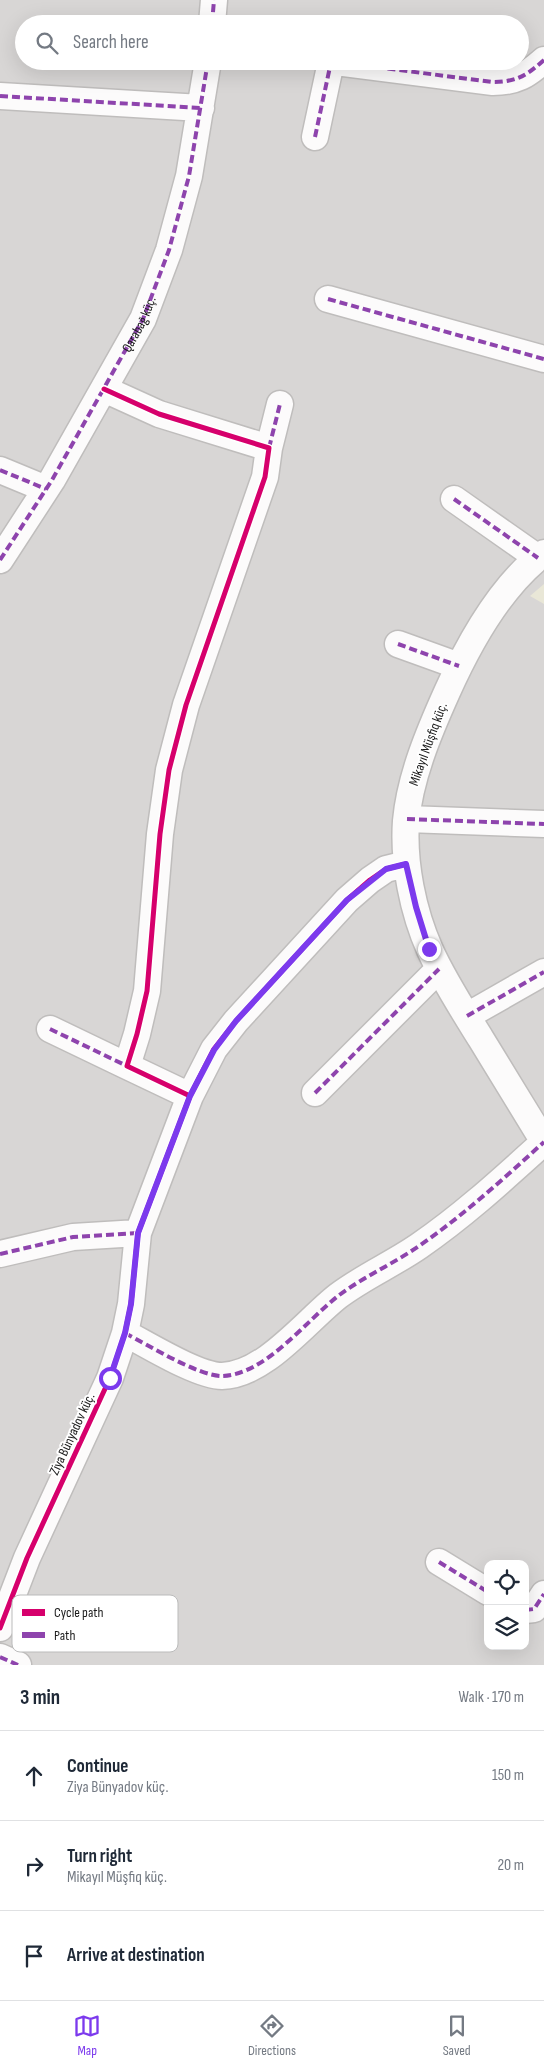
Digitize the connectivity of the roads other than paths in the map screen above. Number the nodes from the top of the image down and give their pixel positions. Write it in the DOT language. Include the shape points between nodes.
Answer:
graph roads {
  1 [pos="214,0"];
  2 [pos="213,15"];
  3 [pos="544,60"];
  4 [pos="207,70"];
  5 [pos="328,70"];
  6 [pos="395,70"];
  7 [pos="0,96"];
  8 [pos="201,108"];
  9 [pos="315,137"];
  10 [pos="328,299"];
  11 [pos="544,359"];
  12 [pos="104,389"];
  13 [pos="280,404"];
  14 [pos="269,448"];
  15 [pos="0,470"];
  16 [pos="46,489"];
  17 [pos="454,499"];
  18 [pos="541,556"];
  19 [pos="0,560"];
  20 [pos="398,644"];
  21 [pos="458,666"];
  22 [pos="406,819"];
  23 [pos="544,824"];
  24 [pos="406,864"];
  25 [pos="440,969"];
  26 [pos="544,972"];
  27 [pos="467,1016"];
  28 [pos="50,1029"];
  29 [pos="127,1066"];
  30 [pos="316,1093"];
  31 [pos="190,1096"];
  32 [pos="544,1142"];
  33 [pos="138,1233"];
  34 [pos="0,1254"];
  35 [pos="125,1333"];
  36 [pos="439,1562"];
  37 [pos="484,1590"];
  38 [pos="544,1594"];
  39 [pos="13,1595"];
  40 [pos="12,1597"];
  41 [pos="529,1610"];
  42 [pos="0,1628"];
  43 [pos="0,1658"];
  44 [pos="18,1665"];
  1 -- 2 [label="street"];
  3 -- 6 [label="street" via="527,75 509,82"];
  4 -- 8 [label="street, Qarabağ küç."];
  5 -- 9 [label="street"];
  7 -- 8 [label="street"];
  8 -- 12 [label="street, Qarabağ küç." via="189,176 169,250 142,319"];
  10 -- 11 [label="street"];
  12 -- 14 [label="street" via="159,414"];
  12 -- 16 [label="street, Qarabağ küç."];
  13 -- 14 [label="street"];
  14 -- 29 [label="street" via="265,477 186,705 169,770 160,834 147,991"];
  15 -- 16 [label="street"];
  16 -- 19 [label="street, Qarabağ küç."];
  17 -- 18 [label="street"];
  18 -- 21 [label="street, Mikayıl Müşfiq küç." via="494,608"];
  20 -- 21 [label="street"];
  21 -- 22 [label="street, Mikayıl Müşfiq küç." via="421,758"];
  22 -- 23 [label="street"];
  22 -- 24 [label="street, Mikayıl Müşfiq küç."];
  24 -- 25 [label="street, Mikayıl Müşfiq küç." via="429,949"];
  24 -- 31 [label="street, Ziya Bünyadov küç." via="386,869 347,900 231,1028 214,1050"];
  25 -- 27 [label="street, Mikayıl Müşfiq küç."];
  25 -- 30 [label="street"];
  26 -- 27 [label="street"];
  27 -- 32 [label="street, Mikayıl Müşfiq küç."];
  28 -- 29 [label="street"];
  29 -- 31 [label="street"];
  31 -- 33 [label="street, Ziya Bünyadov küç."];
  32 -- 35 [label="street" via="470,1209 418,1247 339,1295 284,1346 245,1371 221,1376 199,1370"];
  33 -- 34 [label="street" via="73,1237"];
  33 -- 35 [label="street, Ziya Bünyadov küç."];
  35 -- 39 [label="street, Ziya Bünyadov küç." via="110,1378"];
  36 -- 37 [label="street"];
  38 -- 41 [label="street" via="534,1609"];
  40 -- 42 [label="street, Ziya Bünyadov küç."];
  43 -- 44 [label="street"];
}
